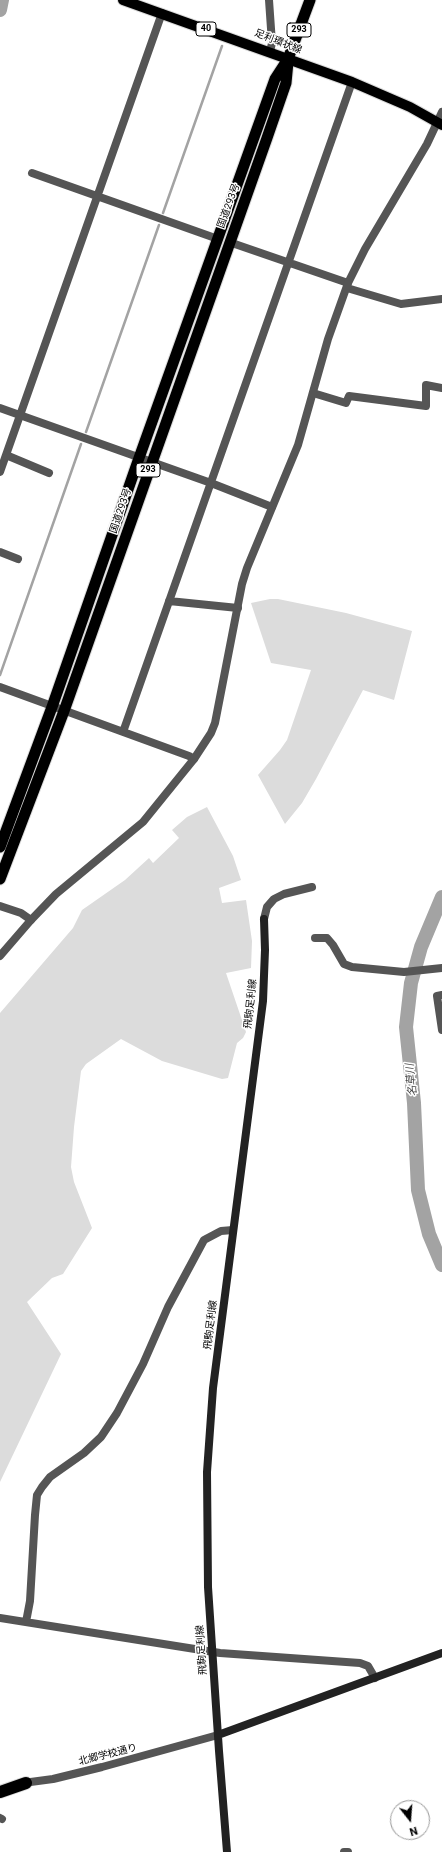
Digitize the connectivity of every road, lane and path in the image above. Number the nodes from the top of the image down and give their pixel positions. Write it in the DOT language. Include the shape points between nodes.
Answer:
graph roads {
  1 [pos="123,0"];
  2 [pos="269,0"];
  3 [pos="310,0"];
  4 [pos="162,14"];
  5 [pos="270,52"];
  6 [pos="288,59"];
  7 [pos="352,82"];
  8 [pos="442,112"];
  9 [pos="440,124"];
  10 [pos="32,173"];
  11 [pos="97,196"];
  12 [pos="223,240"];
  13 [pos="289,263"];
  14 [pos="348,286"];
  15 [pos="442,300"];
  16 [pos="442,388"];
  17 [pos="313,393"];
  18 [pos="0,408"];
  19 [pos="20,415"];
  20 [pos="6,455"];
  21 [pos="138,458"];
  22 [pos="151,462"];
  23 [pos="0,472"];
  24 [pos="49,473"];
  25 [pos="211,482"];
  26 [pos="272,507"];
  27 [pos="0,552"];
  28 [pos="18,558"];
  29 [pos="169,601"];
  30 [pos="238,608"];
  31 [pos="0,687"];
  32 [pos="52,707"];
  33 [pos="64,711"];
  34 [pos="123,732"];
  35 [pos="194,759"];
  36 [pos="0,847"];
  37 [pos="0,879"];
  38 [pos="312,887"];
  39 [pos="0,906"];
  40 [pos="264,919"];
  41 [pos="31,920"];
  42 [pos="315,938"];
  43 [pos="0,956"];
  44 [pos="442,968"];
  45 [pos="442,995"];
  46 [pos="442,1030"];
  47 [pos="233,1230"];
  48 [pos="0,1618"];
  49 [pos="26,1622"];
  50 [pos="212,1651"];
  51 [pos="442,1653"];
  52 [pos="375,1678"];
  53 [pos="218,1736"];
  54 [pos="26,1783"];
  55 [pos="0,1785"];
  56 [pos="0,1792"];
  57 [pos="227,1852"];
  58 [pos="344,1852"];
  59 [pos="348,1852"];
  1 -- 4 [label="main road, 足利環状線 / 40"];
  2 -- 5 [label="street" via="272,42"];
  3 -- 6 [label="highway, 国道293号 / 293"];
  4 -- 5 [label="main road, 足利環状線 / 40"];
  4 -- 11 [label="street"];
  5 -- 6 [label="main road, 足利環状線 / 40"];
  6 -- 7 [label="main road, 足利環状線 / 40"];
  6 -- 12 [label="highway, 国道293号 / 293" via="286,83"];
  7 -- 9 [label="main road, 足利環状線 / 40" via="410,107"];
  7 -- 13 [label="street"];
  8 -- 9 [label="street"];
  9 -- 14 [label="street" via="365,249"];
  10 -- 11 [label="street"];
  11 -- 12 [label="street"];
  11 -- 19 [label="street"];
  12 -- 13 [label="street"];
  12 -- 21 [label="highway, 国道293号 / 293"];
  12 -- 22 [label="highway, 国道293号 / 293"];
  13 -- 14 [label="street"];
  13 -- 25 [label="street"];
  14 -- 15 [label="street" via="401,304"];
  14 -- 17 [label="street" via="328,339"];
  16 -- 17 [label="street" via="426,385 426,406 349,396 346,403"];
  17 -- 26 [label="street" via="298,444"];
  18 -- 19 [label="street"];
  19 -- 20 [label="street"];
  19 -- 21 [label="street"];
  20 -- 23 [label="street"];
  20 -- 24 [label="street"];
  21 -- 22 [label="street"];
  21 -- 32 [label="highway, 国道293号 / 293"];
  22 -- 25 [label="street"];
  22 -- 33 [label="highway, 国道293号 / 293"];
  25 -- 26 [label="street"];
  25 -- 29 [label="street"];
  26 -- 30 [label="street" via="247,568"];
  27 -- 28 [label="street"];
  29 -- 30 [label="street"];
  29 -- 34 [label="street"];
  30 -- 35 [label="street" via="215,723"];
  31 -- 32 [label="street"];
  32 -- 33 [label="street"];
  32 -- 36 [label="highway, 国道293号 / 293"];
  33 -- 34 [label="street"];
  33 -- 37 [label="highway, 国道293号 / 293"];
  34 -- 35 [label="street"];
  35 -- 41 [label="street" via="143,822 56,894"];
  38 -- 40 [label="street" via="274,899 267,907"];
  39 -- 41 [label="street" via="21,913"];
  40 -- 47 [label="main road, 飛駒足利線" via="263,1001"];
  41 -- 43 [label="street"];
  42 -- 44 [label="street" via="327,938 334,945 344,964 352,967 408,972"];
  45 -- 46 [label="street" via="438,996"];
  47 -- 49 [label="street" via="221,1231 204,1240 168,1307 144,1364 101,1437 84,1453 50,1477 42,1487 35,1515 30,1601"];
  47 -- 50 [label="main road, 飛駒足利線" via="213,1388 207,1472 208,1586"];
  48 -- 49 [label="street"];
  49 -- 50 [label="street"];
  50 -- 52 [label="street" via="360,1663 368,1666"];
  50 -- 53 [label="main road, 飛駒足利線"];
  51 -- 52 [label="main road"];
  52 -- 53 [label="main road"];
  53 -- 54 [label="street, 北郷学校通り" via="102,1767"];
  53 -- 57 [label="main road, 飛駒足利線"];
  54 -- 55 [label="street, 北郷学校通り"];
  54 -- 56 [label="highway"];
  58 -- 59 [label="street"];
}
